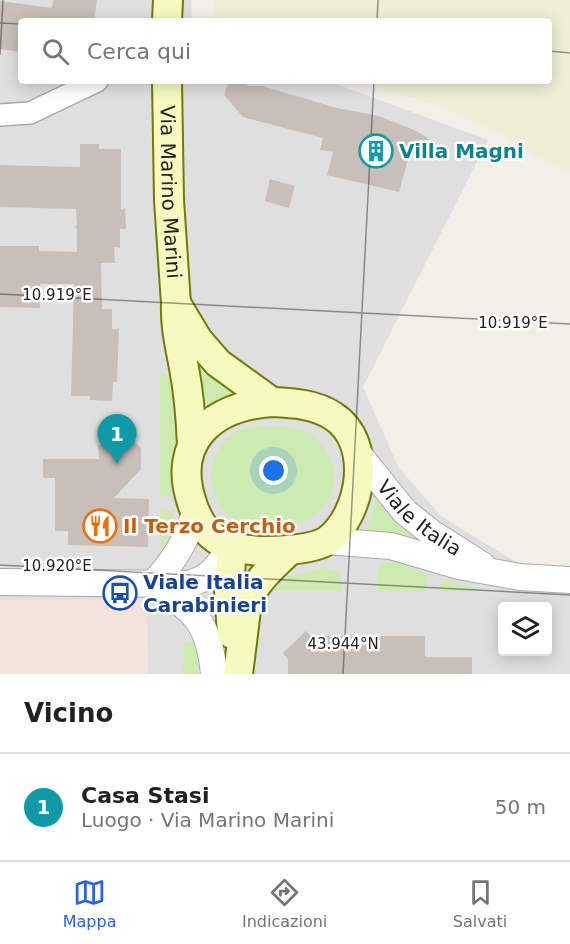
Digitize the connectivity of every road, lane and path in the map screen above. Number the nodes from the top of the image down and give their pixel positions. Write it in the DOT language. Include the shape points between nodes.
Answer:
graph roads {
  1 [pos="168,0"];
  2 [pos="167,18"];
  3 [pos="91,84"];
  4 [pos="167,84"];
  5 [pos="0,115"];
  6 [pos="176,304"];
  7 [pos="272,402"];
  8 [pos="192,446"];
  9 [pos="356,451"];
  10 [pos="195,513"];
  11 [pos="326,541"];
  12 [pos="232,546"];
  13 [pos="290,550"];
  14 [pos="493,571"];
  15 [pos="570,580"];
  16 [pos="0,582"];
  17 [pos="152,584"];
  18 [pos="214,674"];
  19 [pos="237,674"];
  1 -- 2 [label="main road"];
  3 -- 5 [label="street" via="30,113"];
  4 -- 6 [label="main road, Via Marino Marini" via="169,211"];
  6 -- 7 [label="main road, Via Marino Marini" via="218,363"];
  6 -- 8 [label="main road, Via Marino Marini" via="176,333 188,394"];
  7 -- 8 [label="main road" via="226,412 207,425"];
  7 -- 9 [label="main road" via="309,406 334,416 348,431"];
  8 -- 10 [label="main road" via="186,470"];
  9 -- 11 [label="main road" via="358,474 353,503 341,526"];
  9 -- 14 [label="street, Viale Italia" via="405,512"];
  10 -- 12 [label="main road" via="212,536"];
  10 -- 17 [label="street" via="188,535"];
  11 -- 13 [label="main road"];
  11 -- 14 [label="street, Viale Italia" via="391,546 459,566"];
  12 -- 13 [label="main road"];
  12 -- 17 [label="street" via="207,577 188,584"];
  12 -- 19 [label="main road" via="229,590"];
  13 -- 19 [label="main road" via="259,582 247,602"];
  14 -- 15 [label="street, Viale Italia"];
  16 -- 17 [label="street"];
  17 -- 18 [label="street" via="196,617 211,649"];
}
